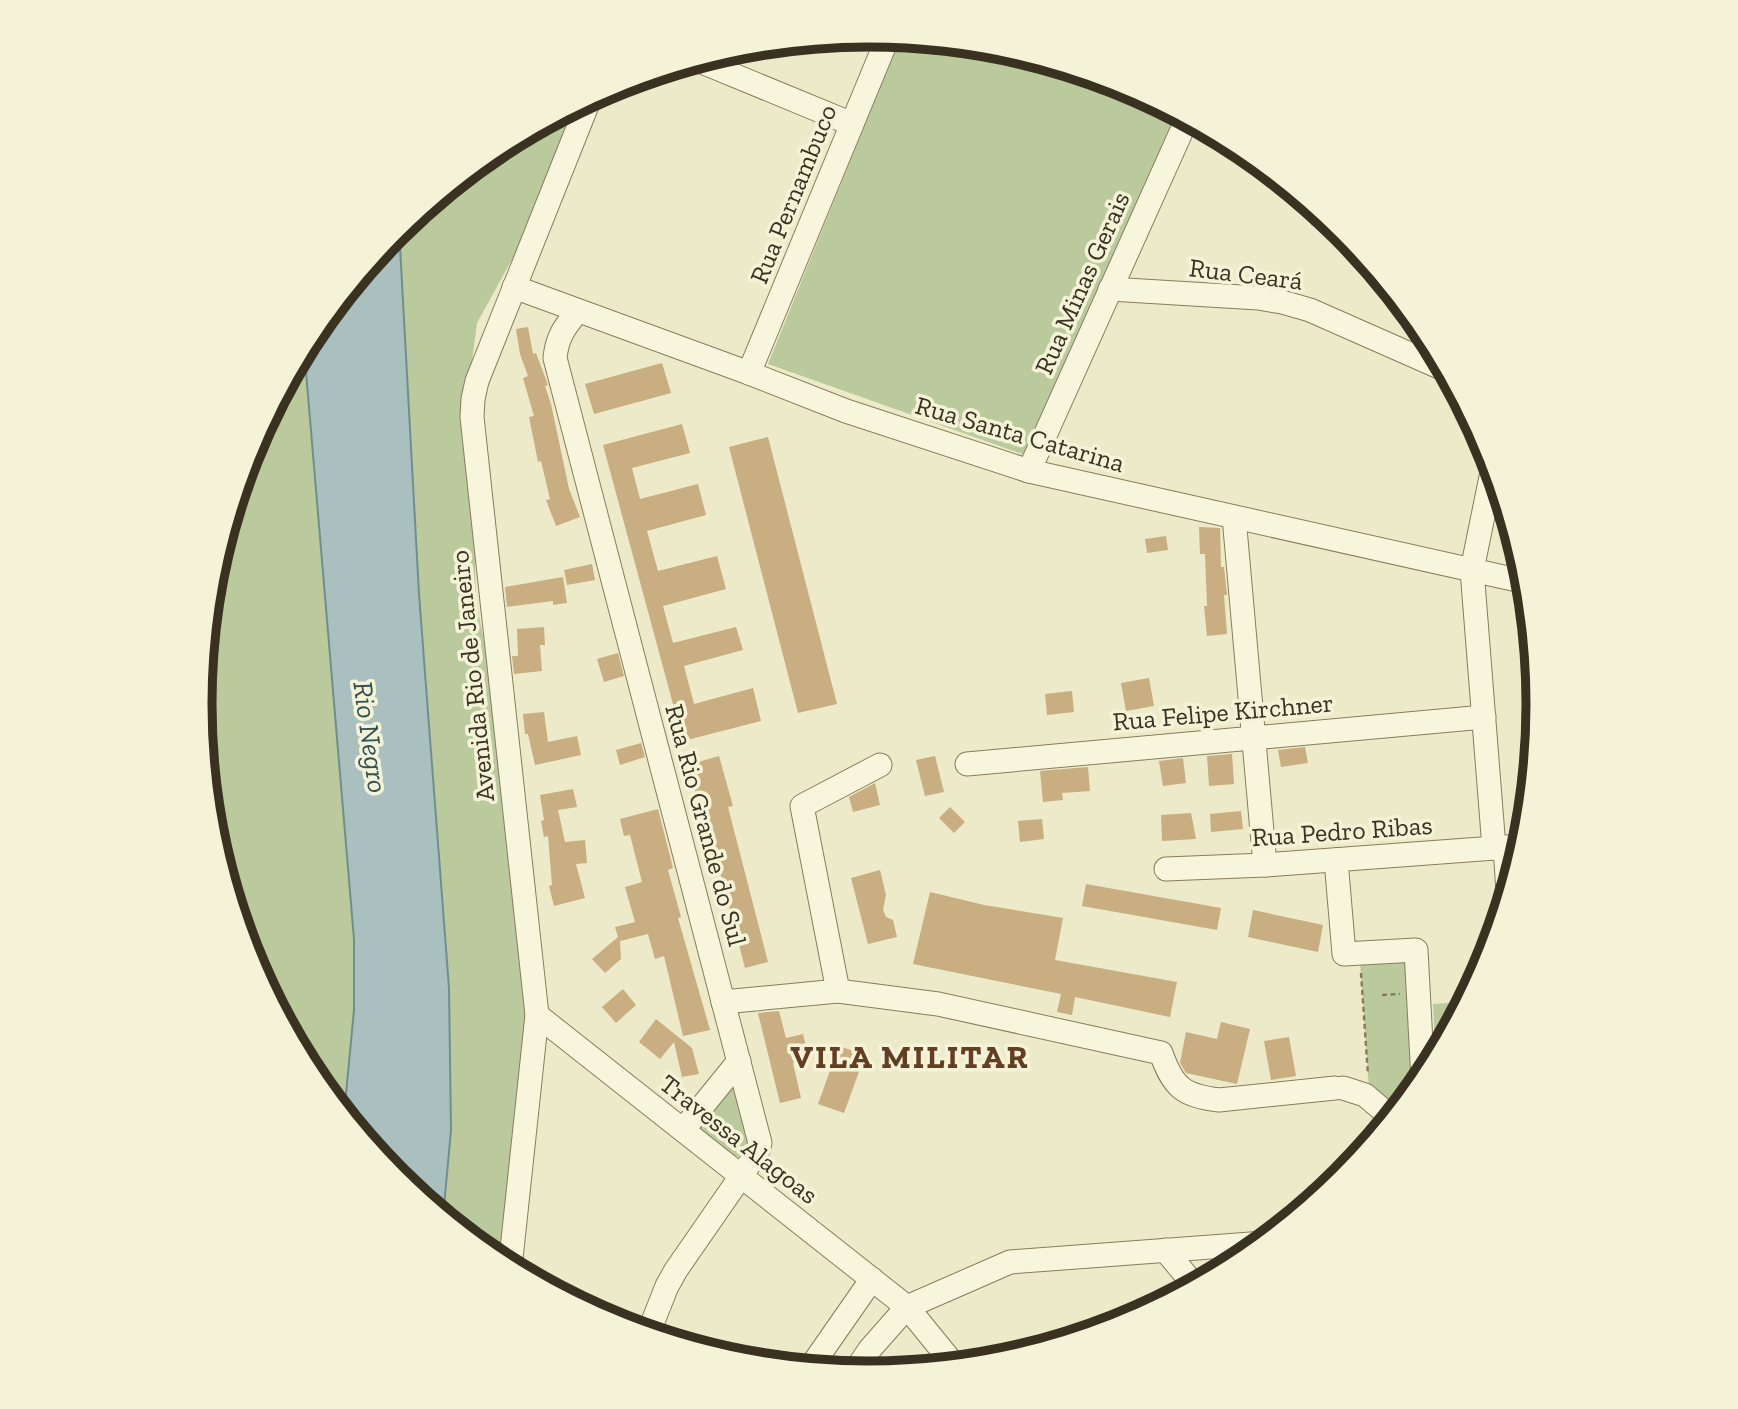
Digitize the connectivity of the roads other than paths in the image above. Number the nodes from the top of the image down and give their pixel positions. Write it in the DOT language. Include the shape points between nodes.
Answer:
graph roads {
  1 [pos="884,48"];
  2 [pos="713,67"];
  3 [pos="584,112"];
  4 [pos="852,124"];
  5 [pos="1183,127"];
  6 [pos="514,287"];
  7 [pos="1111,289"];
  8 [pos="578,311"];
  9 [pos="1430,363"];
  10 [pos="749,373"];
  11 [pos="1029,471"];
  12 [pos="1489,487"];
  13 [pos="1234,517"];
  14 [pos="1472,570"];
  15 [pos="1515,579"];
  16 [pos="1484,717"];
  17 [pos="1254,738"];
  18 [pos="967,764"];
  19 [pos="880,765"];
  20 [pos="1507,847"];
  21 [pos="1336,860"];
  22 [pos="1265,865"];
  23 [pos="1166,869"];
  24 [pos="838,991"];
  25 [pos="723,1002"];
  26 [pos="537,1015"];
  27 [pos="1422,1059"];
  28 [pos="739,1061"];
  29 [pos="1384,1112"];
  30 [pos="683,1130"];
  31 [pos="741,1176"];
  32 [pos="1244,1244"];
  33 [pos="1165,1250"];
  34 [pos="511,1256"];
  35 [pos="872,1279"];
  36 [pos="1189,1279"];
  37 [pos="907,1307"];
  38 [pos="652,1325"];
  39 [pos="947,1357"];
  40 [pos="816,1359"];
  41 [pos="862,1362"];
  1 -- 4 [label="street, Rua Pernambuco"];
  2 -- 4 [label="street"];
  3 -- 6 [label="street, Avenida Rio de Janeiro"];
  4 -- 10 [label="street, Rua Pernambuco"];
  5 -- 7 [label="street, Rua Minas Gerais"];
  6 -- 8 [label="street, Rua Santa Catarina"];
  6 -- 26 [label="street, Avenida Rio de Janeiro" via="477,381 472,417"];
  7 -- 9 [label="street, Rua Ceará" via="1282,302"];
  7 -- 11 [label="street, Rua Minas Gerais"];
  8 -- 10 [label="street, Rua Santa Catarina"];
  8 -- 25 [label="street, Rua Rio Grande do Sul" via="562,329 555,358"];
  10 -- 11 [label="street, Rua Santa Catarina" via="846,411"];
  11 -- 13 [label="street, Rua Santa Catarina"];
  12 -- 14 [label="street"];
  13 -- 14 [label="street, Rua Santa Catarina"];
  13 -- 17 [label="street"];
  14 -- 15 [label="street, Rua Santa Catarina"];
  14 -- 16 [label="street"];
  16 -- 17 [label="street, Rua Felipe Kirchner"];
  16 -- 20 [label="street"];
  17 -- 18 [label="street, Rua Felipe Kirchner"];
  17 -- 22 [label="street"];
  19 -- 24 [label="street" via="802,806"];
  20 -- 21 [label="street, Rua Pedro Ribas"];
  21 -- 22 [label="street, Rua Pedro Ribas"];
  21 -- 27 [label="street" via="1344,954 1416,950"];
  22 -- 23 [label="street, Rua Pedro Ribas"];
  24 -- 25 [label="street"];
  24 -- 29 [label="street" via="938,1004 1161,1053 1169,1076 1184,1091 1200,1098 1339,1088 1364,1096"];
  25 -- 28 [label="street, Rua Rio Grande do Sul"];
  26 -- 30 [label="street, Travessa Alagoas"];
  26 -- 34 [label="street, Avenida Rio de Janeiro"];
  28 -- 30 [label="street"];
  28 -- 31 [label="street, Rua Rio Grande do Sul" via="760,1143"];
  30 -- 31 [label="street, Travessa Alagoas"];
  31 -- 35 [label="street, Travessa Alagoas"];
  31 -- 38 [label="street, Rua Rio Grande do Sul" via="676,1269"];
  32 -- 33 [label="street"];
  33 -- 36 [label="street"];
  33 -- 37 [label="street" via="1010,1262"];
  35 -- 37 [label="street, Travessa Alagoas"];
  35 -- 40 [label="street"];
  37 -- 39 [label="street, Travessa Alagoas"];
  37 -- 41 [label="street"];
}
